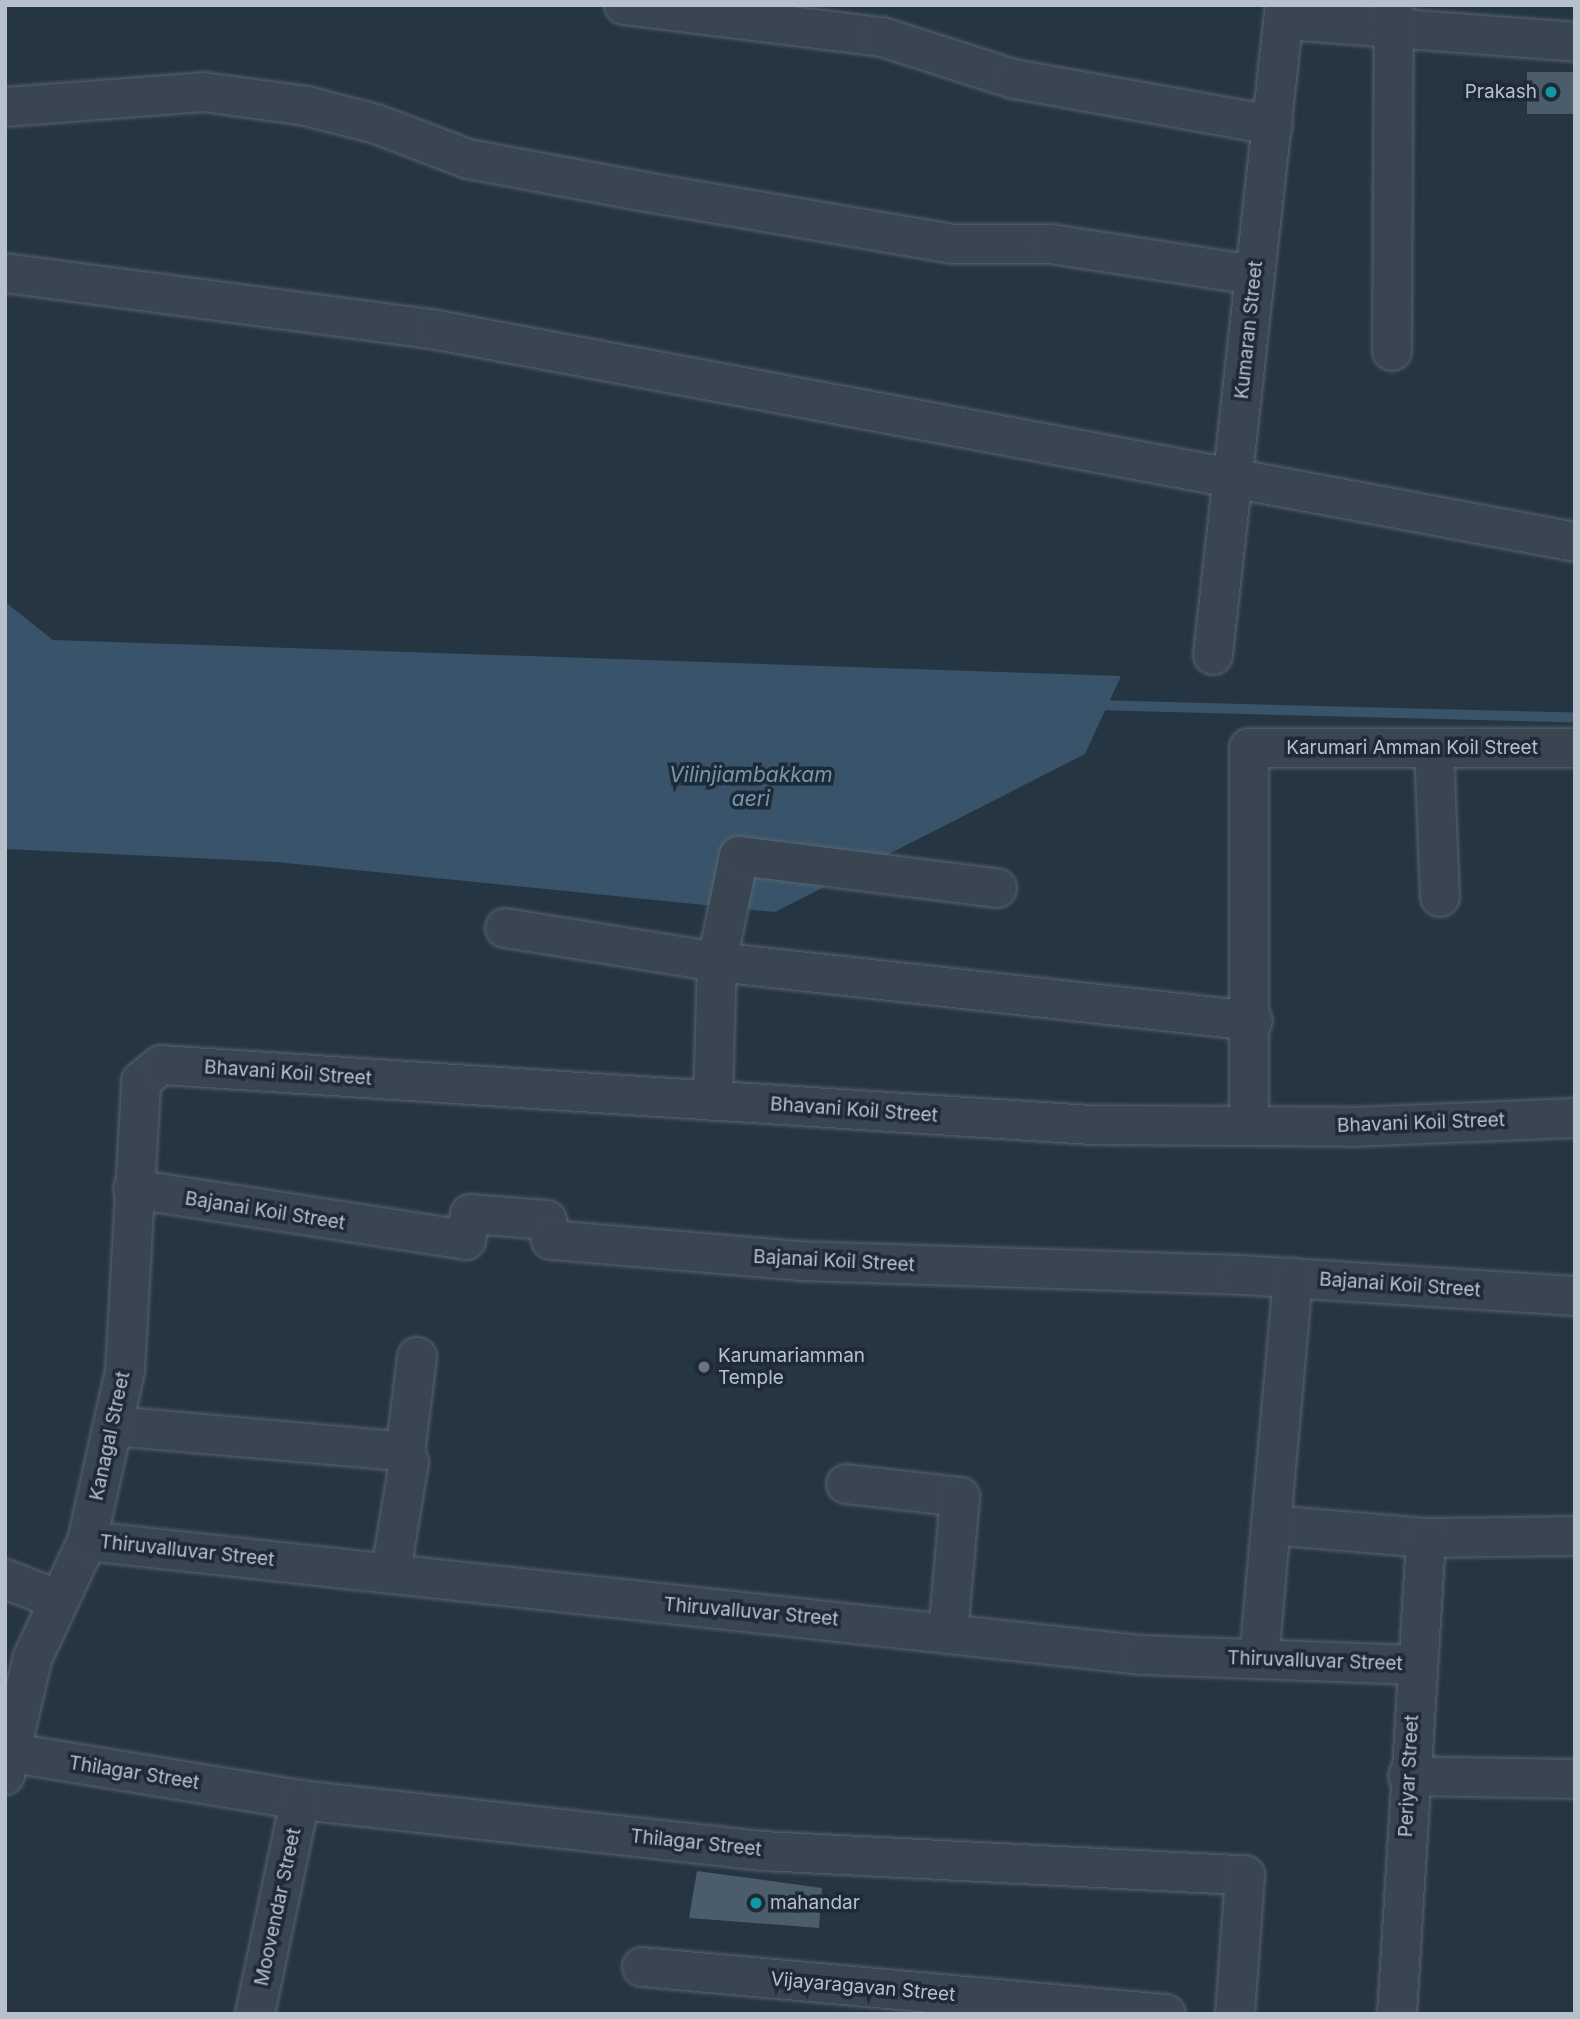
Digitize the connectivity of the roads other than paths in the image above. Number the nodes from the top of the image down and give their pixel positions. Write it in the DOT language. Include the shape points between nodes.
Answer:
graph roads {
  1 [pos="624,5"];
  2 [pos="1285,13"];
  3 [pos="1394,16"];
  4 [pos="1575,42"];
  5 [pos="5,107"];
  6 [pos="1273,125"];
  7 [pos="5,273"];
  8 [pos="1254,275"];
  9 [pos="1392,351"];
  10 [pos="1234,478"];
  11 [pos="1575,542"];
  12 [pos="1213,655"];
  13 [pos="1434,748"];
  14 [pos="1575,748"];
  15 [pos="997,888"];
  16 [pos="1440,897"];
  17 [pos="505,928"];
  18 [pos="717,962"];
  19 [pos="1254,1021"];
  20 [pos="141,1081"];
  21 [pos="713,1101"];
  22 [pos="1575,1118"];
  23 [pos="1250,1126"];
  24 [pos="134,1189"];
  25 [pos="1293,1278"];
  26 [pos="1575,1296"];
  27 [pos="417,1357"];
  28 [pos="113,1426"];
  29 [pos="405,1455"];
  30 [pos="846,1484"];
  31 [pos="1271,1525"];
  32 [pos="1575,1536"];
  33 [pos="1426,1538"];
  34 [pos="87,1541"];
  35 [pos="391,1571"];
  36 [pos="5,1578"];
  37 [pos="59,1600"];
  38 [pos="948,1633"];
  39 [pos="1259,1659"];
  40 [pos="1416,1665"];
  41 [pos="9,1764"];
  42 [pos="1408,1776"];
  43 [pos="1575,1779"];
  44 [pos="300,1800"];
  45 [pos="642,1967"];
  46 [pos="255,2014"];
  47 [pos="1166,2014"];
  48 [pos="1235,2014"];
  49 [pos="1397,2014"];
  1 -- 6 [label="street" via="882,37 1014,79"];
  2 -- 3 [label="street"];
  2 -- 6 [label="street, Kumaran Street"];
  3 -- 4 [label="street"];
  3 -- 9 [label="street"];
  5 -- 8 [label="street" via="203,92 280,102 376,124 468,159 633,190 952,244 1051,244"];
  6 -- 8 [label="street, Kumaran Street"];
  7 -- 10 [label="street" via="437,330"];
  8 -- 10 [label="street, Kumaran Street"];
  10 -- 11 [label="street" via="1388,512"];
  10 -- 12 [label="street, Kumaran Street"];
  13 -- 14 [label="street, Karumari Amman Koil Street"];
  13 -- 16 [label="street"];
  13 -- 19 [label="street, Karumari Amman Koil Street" via="1250,748"];
  15 -- 18 [label="street" via="749,853 734,862"];
  17 -- 18 [label="street"];
  18 -- 19 [label="street"];
  18 -- 21 [label="street"];
  19 -- 23 [label="street"];
  20 -- 21 [label="street, Bhavani Koil Street" via="161,1065"];
  20 -- 24 [label="street, Kanagal Street"];
  21 -- 23 [label="street, Bhavani Koil Street" via="1092,1125"];
  22 -- 23 [label="street, Bhavani Koil Street"];
  24 -- 25 [label="street, Bajanai Koil Street" via="466,1240 471,1214 547,1220 551,1240 787,1260"];
  24 -- 28 [label="street, Kanagal Street" via="125,1371"];
  25 -- 26 [label="street, Bajanai Koil Street"];
  25 -- 31 [label="street"];
  27 -- 29 [label="street"];
  28 -- 29 [label="street"];
  28 -- 34 [label="street, Kanagal Street"];
  29 -- 35 [label="street" via="409,1462"];
  30 -- 38 [label="street" via="960,1497"];
  31 -- 33 [label="street"];
  31 -- 39 [label="street"];
  32 -- 33 [label="street"];
  33 -- 40 [label="street, Periyar Street"];
  34 -- 35 [label="street, Thiruvalluvar Street"];
  34 -- 37 [label="street, Kanagal Street"];
  35 -- 38 [label="street, Thiruvalluvar Street" via="542,1594"];
  36 -- 37 [label="street"];
  37 -- 41 [label="street, Kanagal Street" via="33,1657"];
  38 -- 39 [label="street, Thiruvalluvar Street" via="1142,1655"];
  39 -- 40 [label="street, Thiruvalluvar Street"];
  40 -- 42 [label="street, Periyar Street"];
  41 -- 44 [label="street, Thilagar Street"];
  42 -- 43 [label="street"];
  42 -- 49 [label="street, Periyar Street"];
  44 -- 46 [label="street, Moovendar Street"];
  44 -- 48 [label="street, Thilagar Street" via="763,1851 1245,1875"];
  45 -- 47 [label="street, Vijayaragavan Street"];
}
